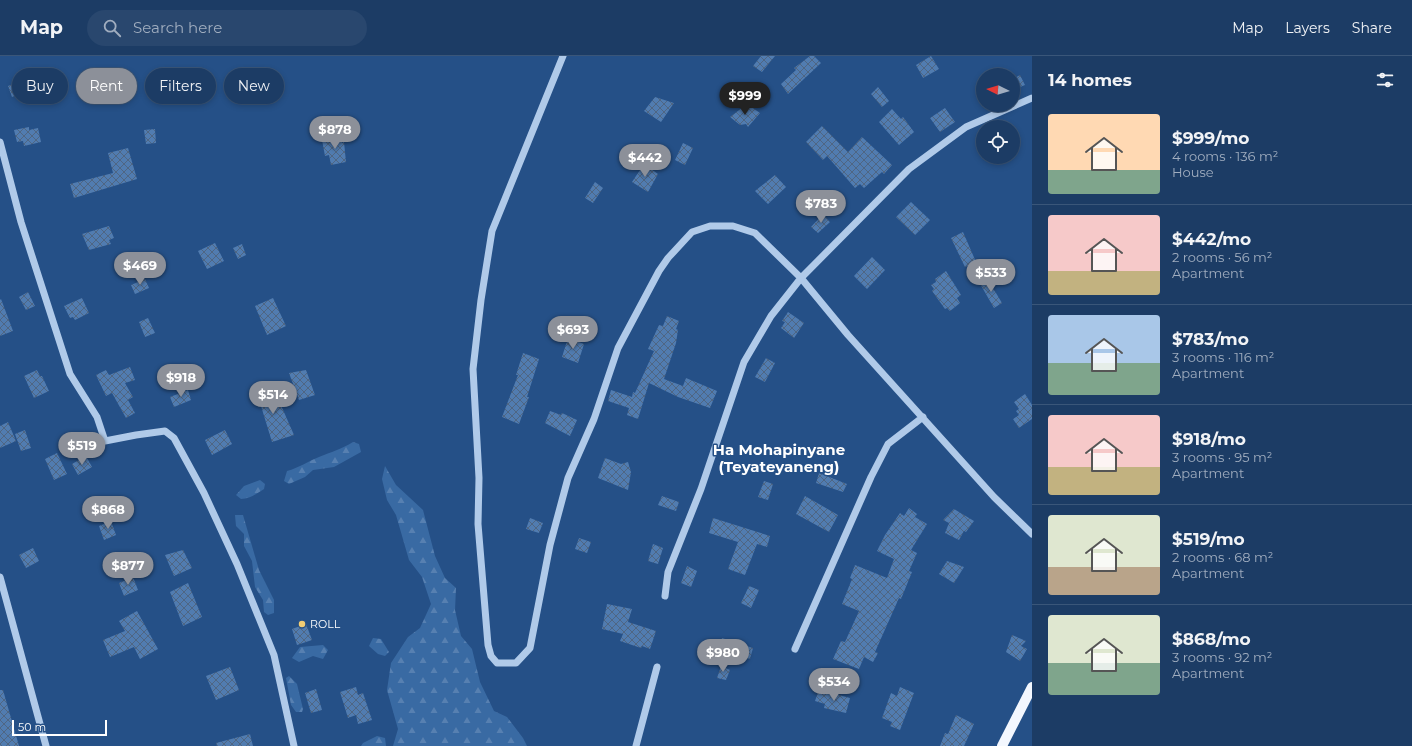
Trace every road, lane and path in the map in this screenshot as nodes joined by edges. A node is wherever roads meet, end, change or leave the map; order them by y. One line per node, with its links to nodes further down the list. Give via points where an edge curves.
1 (563, 56): 4 (street, via 492,231 473,370 479,478 479,539 488,645 491,656 497,663 516,663 530,648 550,545 568,478 594,419 618,348 668,258 692,232 710,226 733,226 755,233)
2 (1032, 98): 4 (street, via 966,127 909,169)
3 (0, 142): 13 (street, via 21,222 70,374 97,417 105,441 165,431 174,438 204,493 274,655)
4 (801, 278): 5 (street, via 848,335); 8 (street, via 771,316 744,362 701,489 668,572)
5 (923, 417): 6 (street, via 994,497); 9 (street, via 888,444)
6 (1032, 534)
7 (0, 576): 12 (street)
8 (665, 596)
9 (795, 649)
10 (657, 667): 14 (street)
11 (1032, 687): 15 (main road)
12 (46, 746)
13 (294, 746)
14 (636, 746)
15 (1002, 746)

